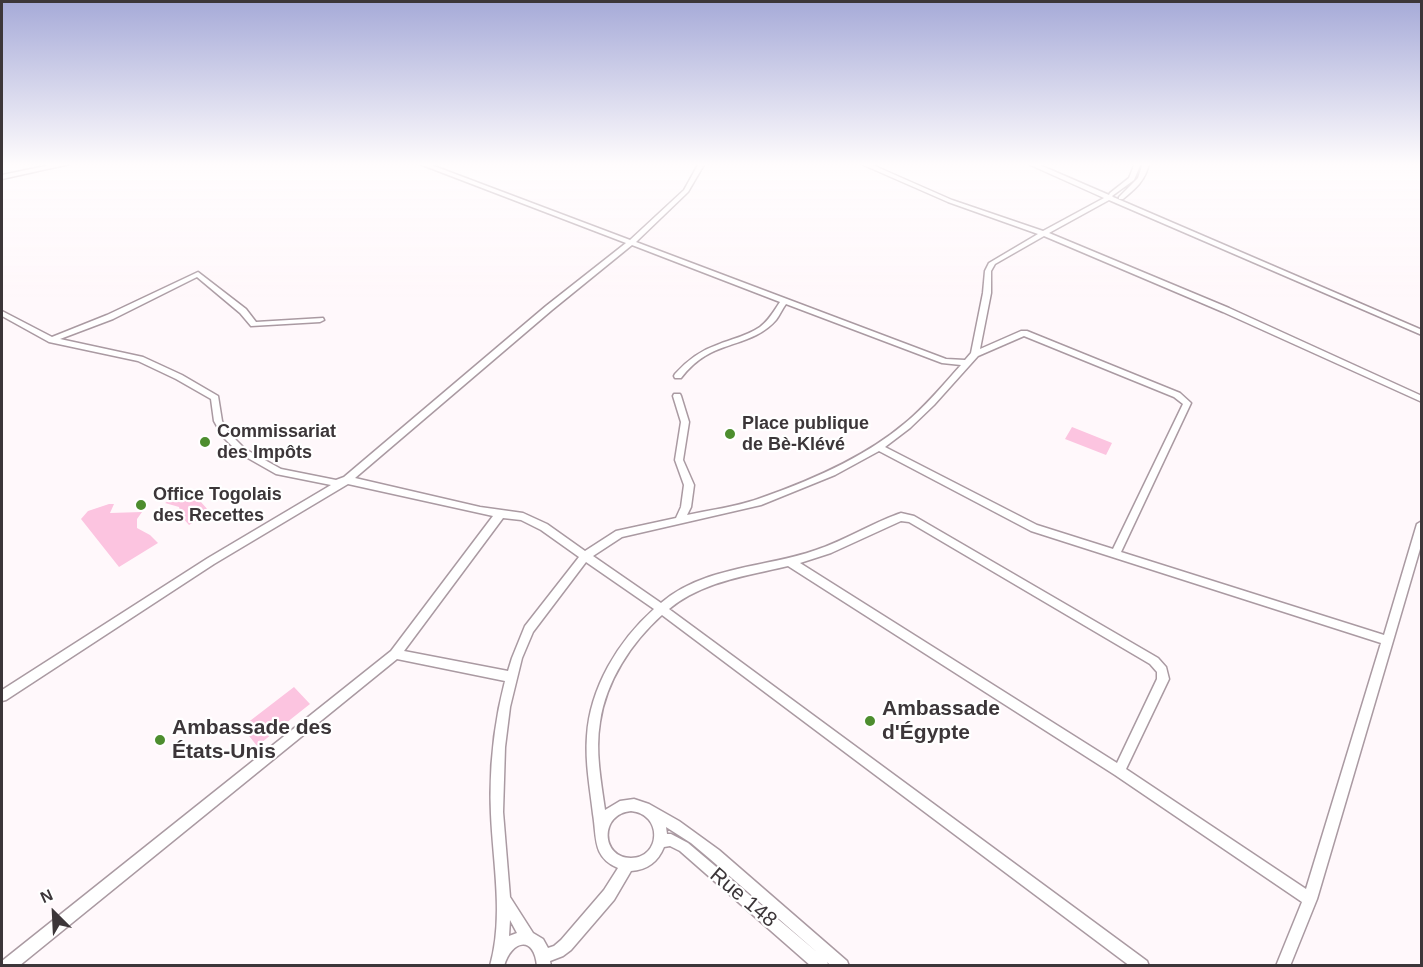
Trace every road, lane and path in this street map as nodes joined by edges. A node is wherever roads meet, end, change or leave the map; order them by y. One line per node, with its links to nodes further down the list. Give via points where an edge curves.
1 (539, 208): 8 (street)
2 (668, 208): 8 (street)
3 (972, 208): 7 (street)
4 (1092, 208): 7 (street)
5 (1139, 208): 9 (street)
6 (1139, 208): 9 (street)
7 (1044, 232): 16 (street, via 992,263); 20 (street)
8 (631, 243): 10 (street); 22 (street)
9 (1274, 267): 13 (street); 14 (street)
10 (783, 302): 17 (street, via 945,361); 18 (street, via 769,325 748,338 706,351 687,362)
11 (2, 314): 15 (street)
12 (320, 320): 15 (street, via 254,324 198,274)
13 (1422, 327)
14 (1422, 333)
15 (52, 340): 22 (street, via 140,359 179,376 215,398 218,421 242,451 279,472 336,483)
16 (975, 354): 17 (street); 26 (street, via 1027,333 1185,400 1187,405)
17 (967, 363): 21 (street, via 907,426)
18 (678, 376)
19 (677, 396): 24 (street, via 684,422 679,460 689,485)
20 (1422, 399)
21 (879, 447): 24 (street, via 794,490 758,503); 26 (street, via 1034,528)
22 (347, 480): 23 (street); 33 (street, via 211,561)
23 (501, 513): 27 (street, via 523,517 544,527); 31 (street)
24 (680, 519): 27 (street, via 620,534)
25 (1422, 524): 30 (street)
26 (1116, 553): 30 (street)
27 (586, 555): 29 (street); 32 (street, via 529,629)
28 (790, 562): 29 (street, via 705,582); 34 (street); 34 (street, via 849,542 901,517 911,519 1154,661 1162,670 1163,679)
29 (660, 608): 36 (street, via 611,672 594,721 592,752); 48 (street)
30 (1388, 641): 39 (street)
31 (395, 654): 32 (street); 44 (street)
32 (511, 677): 40 (street, via 499,747 497,812)
33 (2, 696)
34 (1119, 771): 39 (street)
35 (654, 814): 36 (street, via 640,806 624,806 610,816); 37 (street, via 661,832); 47 (street, via 691,835)
36 (602, 831): 38 (street, via 607,854)
37 (659, 842): 38 (street, via 644,862); 46 (street, Rue 148, via 671,840 684,847)
38 (627, 866): 43 (street, via 609,895 566,945)
39 (1310, 898): 49 (street)
40 (504, 899): 41 (street); 42 (street)
41 (528, 938): 42 (street, via 518,938); 43 (street, via 536,941)
42 (501, 951): 45 (street)
43 (544, 963)
44 (6, 966)
45 (497, 966)
46 (822, 966)
47 (842, 966)
48 (1142, 966)
49 (1283, 966)

